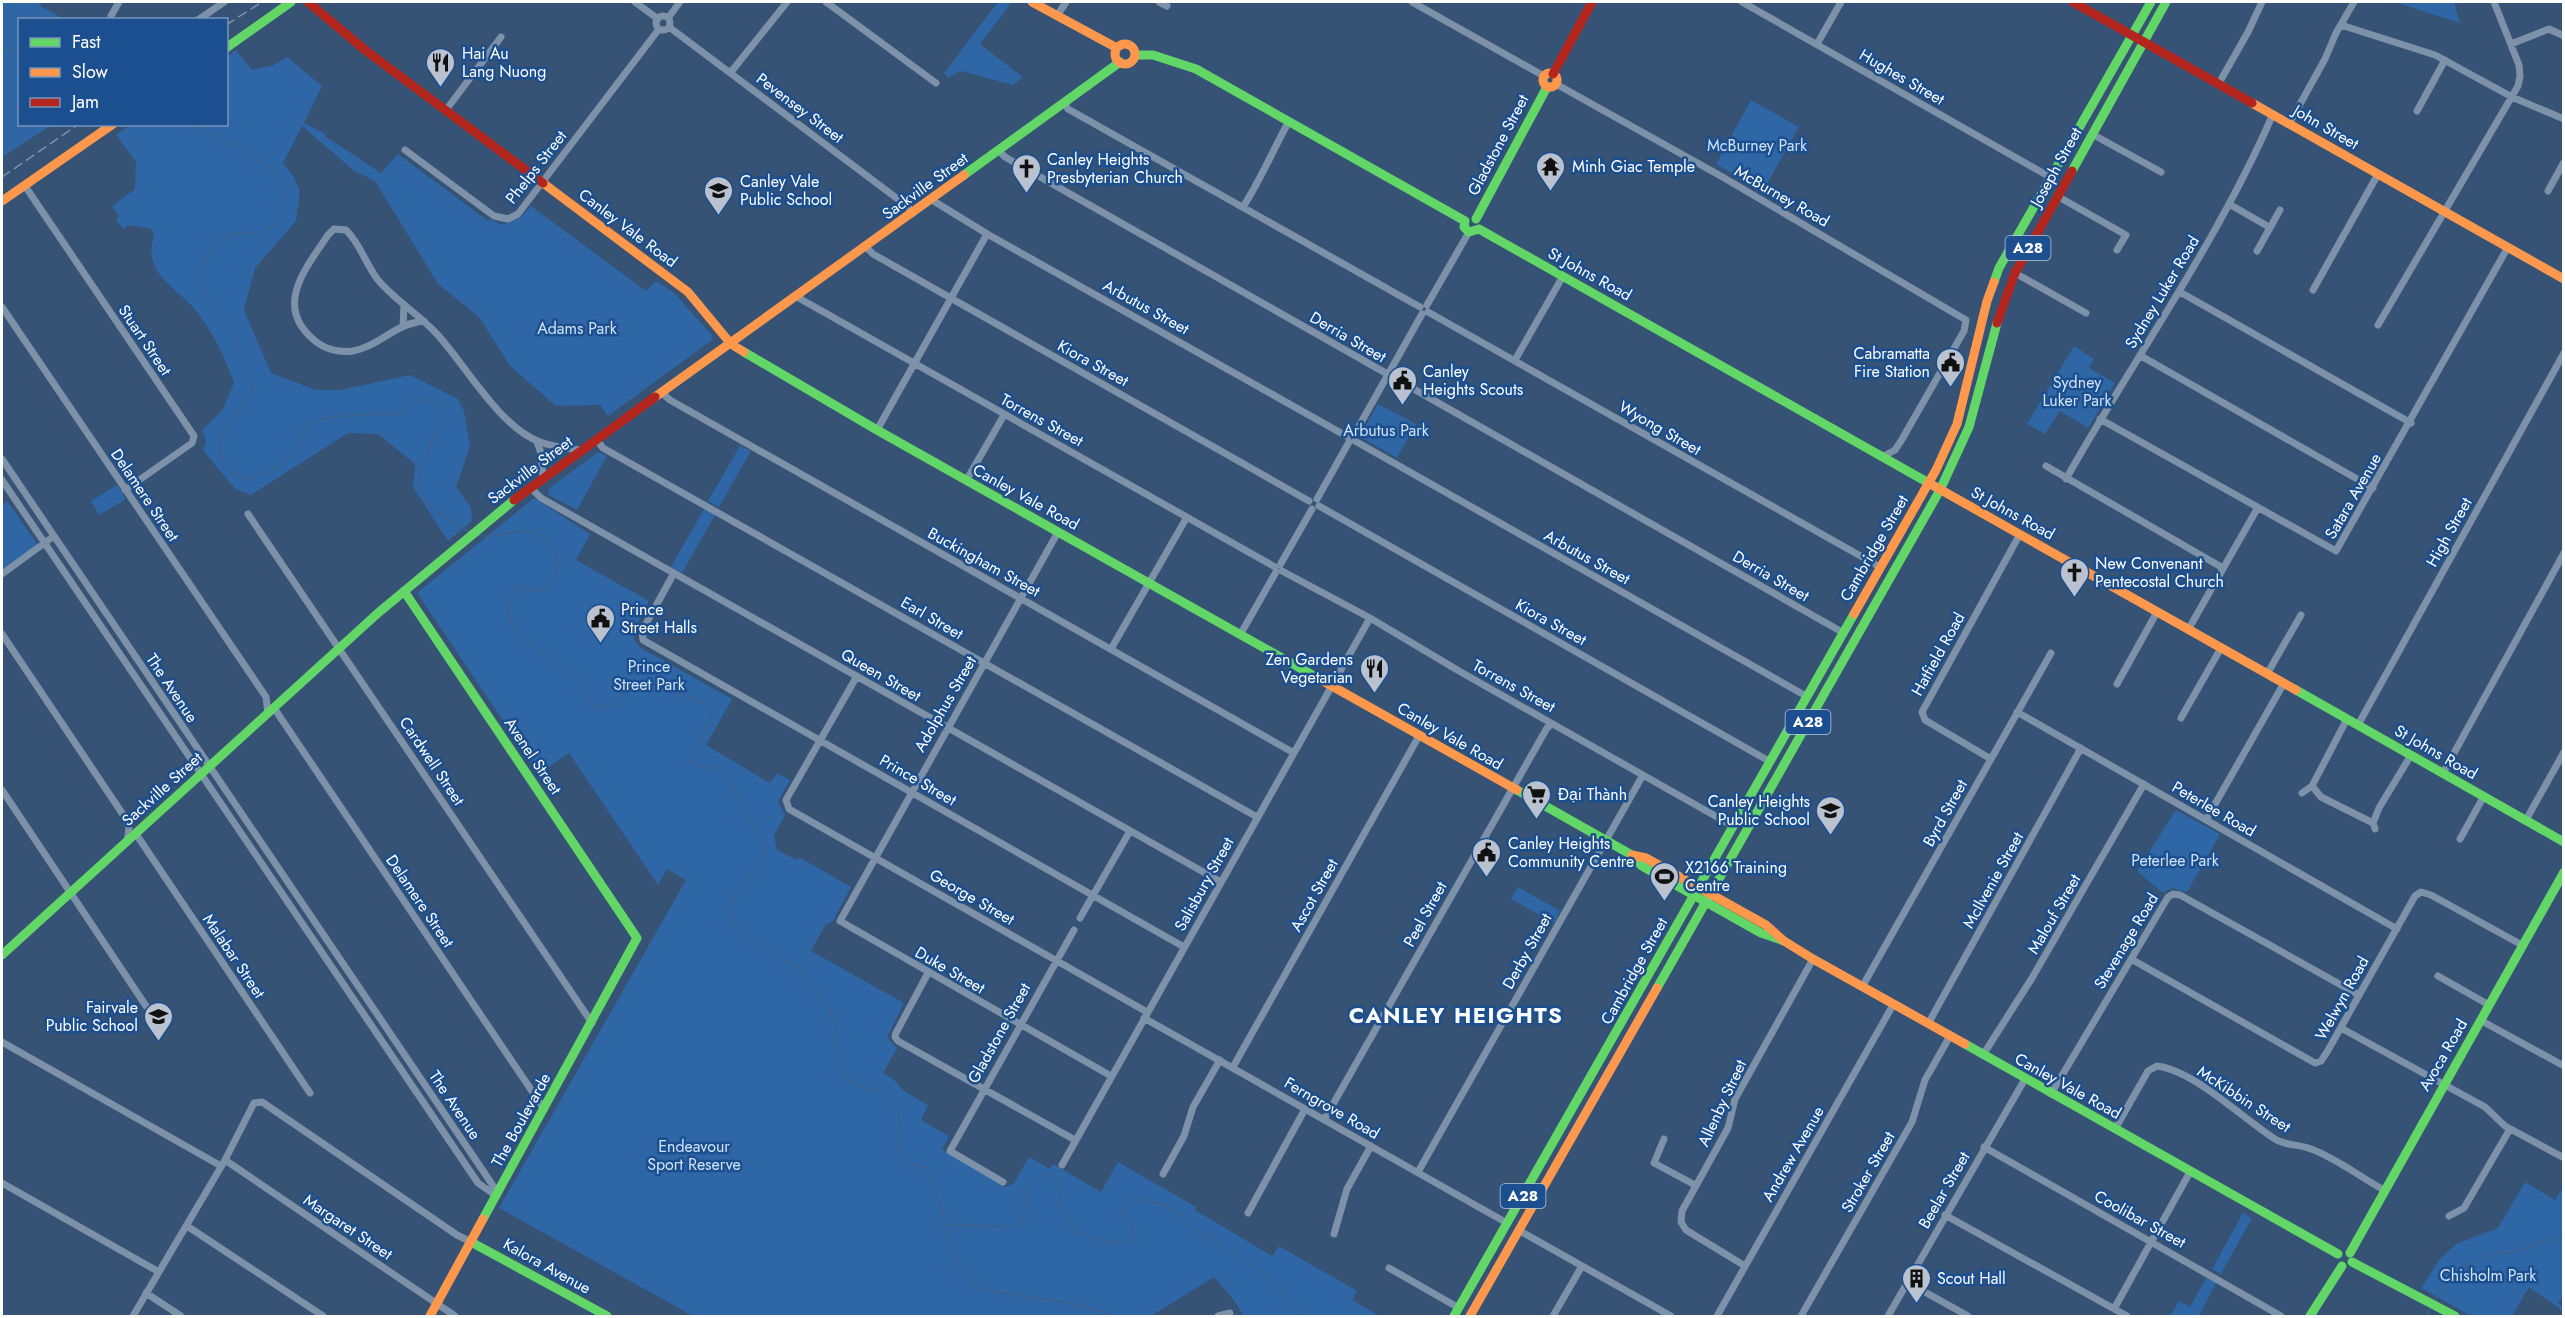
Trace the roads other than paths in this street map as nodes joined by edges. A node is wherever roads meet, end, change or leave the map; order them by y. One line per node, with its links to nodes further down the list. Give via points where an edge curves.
1 (119, 2): 23 (street)
2 (224, 2): 25 (street)
3 (291, 2): 37 (main road)
4 (308, 2): 49 (main road, Canley Vale Road)
5 (635, 2): 27 (street)
6 (680, 2): 26 (street)
7 (787, 2): 42 (street)
8 (826, 2): 44 (street)
9 (1032, 2): 24 (main road)
10 (1066, 2): 24 (street)
11 (1159, 2): 22 (street)
12 (1412, 2): 43 (street)
13 (1592, 2): 43 (main road)
14 (1742, 2): 35 (street, Hughes Street)
15 (1841, 2): 35 (street)
16 (2073, 2): 31 (main road, John Street)
17 (2151, 2): 31 (main road, Joseph Street / A28)
18 (2166, 2): 34 (main road, Joseph Street / A28)
19 (2262, 2): 45 (street)
20 (2354, 2): 28 (street)
21 (2494, 2): 36 (street)
22 (1167, 6)
23 (111, 16)
24 (1057, 16): 38 (main road)
25 (201, 18)
26 (668, 18): 27 (street); 29 (street)
27 (658, 19): 30 (street)
28 (2341, 25): 40 (street); 54 (street)
29 (669, 27): 30 (street); 42 (street, Pevensey Street)
30 (659, 29): 63 (street, Phelps Street)
31 (2131, 36): 34 (main road, John Street); 62 (main road, Joseph Street / A28)
32 (2564, 36): 36 (street, via 2549,29)
33 (501, 37): 49 (street)
34 (2144, 43): 45 (main road, John Street); 56 (main road, Joseph Street / A28)
35 (1817, 44): 62 (street, Hughes Street)
36 (2511, 44): 47 (street, via 2520,76)
37 (228, 47)
38 (1117, 48): 39 (main road, via 1129,45); 41 (main road, via 1115,54)
39 (1135, 55): 41 (main road, via 1129,63); 53 (main road, via 1153,55 1181,63)
40 (2445, 60): 47 (street); 50 (street)
41 (1120, 62): 48 (main road, Sackville Street)
42 (731, 72): 73 (street, Pevensey Street)
43 (1549, 75): 46 (main road, via 1543,82)
44 (936, 83)
45 (2218, 84): 51 (main road, John Street)
46 (1551, 85): 74 (main road, Gladstone Street); 112 (street, McBurney Road, via 1966,320 1964,331)
47 (2512, 97): 52 (street); 72 (street)
48 (1065, 104): 58 (main road, Sackville Street); 70 (street, Wyong Street)
49 (446, 110): 63 (main road, Canley Vale Road)
50 (2417, 111)
51 (2273, 114): 54 (main road, John Street); 69 (street, Sydney Luker Road)
52 (2564, 119)
53 (1289, 121): 70 (street); 75 (main road)
54 (2289, 124): 61 (main road, John Street)
55 (110, 126): 64 (main road)
56 (2092, 134): 60 (street); 66 (main road, Joseph Street / A28)
57 (405, 150): 63 (street, Phelps Street, via 492,215 503,219 518,214)
58 (999, 151): 67 (main road, Sackville Street); 103 (street, Derria Street)
59 (2564, 162): 65 (street)
60 (2161, 172)
61 (2378, 174): 72 (main road, John Street); 87 (street)
62 (2050, 177): 122 (main road, Joseph Street / A28, via 1994,279 1957,424)
63 (543, 183): 98 (main road, Canley Vale Road, via 688,292)
64 (25, 186): 68 (main road); 125 (street, Stuart Street, via 194,436 192,443)
65 (2548, 191)
66 (2057, 196): 82 (street, via 2126,235); 84 (main road, Joseph Street / A28)
67 (932, 200): 73 (main road, Sackville Street); 79 (street, Arbutus Street)
68 (2, 201)
69 (2229, 204): 76 (street); 88 (street, Sydney Luker Road)
70 (1243, 207): 93 (street, Wyong Street)
71 (2280, 210): 76 (street)
72 (2444, 212): 81 (main road, John Street); 96 (street)
73 (913, 213): 80 (main road, Sackville Street)
74 (1476, 219): 75 (main road); 77 (main road)
75 (1465, 221): 78 (main road)
76 (2269, 227): 83 (street)
77 (1479, 229): 78 (main road); 85 (main road, St Johns Road)
78 (1469, 232): 93 (street)
79 (987, 234): 90 (street); 110 (street, Arbutus Street)
80 (866, 247): 89 (main road, Sackville Street); 90 (street, Kiora Street)
81 (2508, 247): 86 (main road, John Street); 107 (street, Satara Avenue)
82 (2117, 250)
83 (2257, 251)
84 (2014, 273): 94 (street); 126 (main road, Joseph Street / A28, via 1969,427)
85 (1563, 276): 101 (street); 114 (main road, St Johns Road)
86 (2564, 279)
87 (2313, 290)
88 (2180, 292): 100 (street, Sydney Luker Road); 107 (street)
89 (797, 297): 98 (main road, Sackville Street); 102 (street, Torrens Street)
90 (951, 298): 102 (street); 127 (street, Kiora Street)
91 (404, 305): 95 (street); 97 (street); 97 (street, via 377,278 351,235 340,229 334,229 328,236 300,277 295,296 304,330 326,348 361,350)
92 (2, 307): 125 (street, Delamere Street)
93 (1424, 309): 101 (street, Wyong Street); 103 (street)
94 (2086, 313)
95 (424, 321): 97 (street); 111 (street, via 492,404)
96 (2378, 325)
97 (403, 326)
98 (731, 344): 104 (main road, Sackville Street); 108 (main road, Canley Vale Road)
99 (2564, 353): 169 (street, High Street)
100 (2141, 356): 106 (street, Sydney Luker Road); 124 (street)
101 (1515, 360): 136 (street, Wyong Street)
102 (914, 363): 105 (street, Torrens Street); 108 (street)
103 (1387, 376): 110 (street); 148 (street, Derria Street)
104 (662, 393): 109 (main road, Sackville Street); 143 (street, Buckingham Street)
105 (1004, 415): 121 (street); 130 (street, Torrens Street)
106 (2100, 418): 119 (street, Sydney Luker Road); 128 (street, Satara Avenue)
107 (2410, 423): 124 (street, Satara Avenue)
108 (877, 430): 121 (main road, Canley Vale Road)
109 (596, 439): 113 (main road, Sackville Street); 155 (street, Earl Street, via 603,448)
110 (1351, 439): 127 (street); 161 (street, Arbutus Street)
111 (537, 441): 113 (street); 118 (street)
112 (1901, 441): 114 (street, via 1895,450); 117 (street, via 1898,458)
113 (580, 450): 118 (main road, Sackville Street)
114 (1882, 457): 117 (main road, St Johns Road)
115 (2, 459): 133 (street, The Avenue)
116 (2046, 466): 119 (street)
117 (1903, 469): 122 (main road, St Johns Road)
118 (543, 479): 123 (main road, Sackville Street)
119 (2066, 479): 137 (street)
120 (2, 480): 134 (street, The Avenue)
121 (966, 481): 131 (main road, Canley Vale Road)
122 (1929, 483): 126 (main road, St Johns Road); 136 (main road, Cambridge Street / A28)
123 (531, 488): 139 (street, Queen Street, via 541,498); 142 (main road, Sackville Street)
124 (2373, 488): 128 (street, Satara Avenue, via 2336,551)
125 (126, 489): 162 (street, Delamere Street)
126 (1940, 490): 132 (main road, St Johns Road); 208 (main road, Cambridge Street / A28)
127 (1314, 504): 138 (street); 178 (street, Kiora Street)
128 (2257, 509): 137 (street)
129 (248, 514): 152 (street, Cardwell Street)
130 (1186, 517): 138 (street, Torrens Street); 141 (street)
131 (1058, 532): 141 (main road, Canley Vale Road); 143 (street, Adolphus Street)
132 (2020, 534): 144 (main road, St Johns Road); 177 (street, Hatfield Road, via 1922,712 1924,720)
133 (54, 537): 134 (street); 179 (street, The Avenue)
134 (44, 543): 140 (street); 181 (street, The Avenue)
135 (2564, 553): 180 (street)
136 (1880, 567): 148 (main road, Cambridge Street / A28)
137 (2223, 568): 147 (street)
138 (1278, 569): 146 (street, Torrens Street); 150 (street)
139 (674, 573): 157 (street, Queen Street); 172 (street, Prince Street, via 642,631 643,640)
140 (2, 574)
141 (1149, 584): 150 (main road, Canley Vale Road); 153 (street)
142 (404, 591): 152 (main road, Sackville Street); 213 (main road, Avenel Street)
143 (1021, 597): 153 (street, Buckingham Street); 155 (street, Adolphus Street)
144 (2157, 612): 147 (main road, St Johns Road); 159 (street)
145 (2301, 615): 156 (street)
146 (1370, 618): 160 (street, Salisbury Street); 168 (street, Torrens Street)
147 (2188, 630): 151 (main road, St Johns Road)
148 (1842, 632): 161 (main road, Cambridge Street / A28)
149 (2, 634): 191 (street)
150 (1240, 635): 160 (main road, Canley Vale Road)
151 (2221, 648): 156 (main road, St Johns Road); 166 (street)
152 (338, 649): 163 (main road, Sackville Street); 229 (street, Cardwell Street)
153 (1111, 649): 175 (street, Buckingham Street)
154 (2051, 653): 165 (street, Byrd Street)
155 (984, 663): 170 (street, Adolphus Street); 190 (street, Earl Street)
156 (2267, 674): 158 (main road, St Johns Road)
157 (857, 676): 170 (street, Queen Street); 172 (street)
158 (2284, 683): 167 (main road, St Johns Road); 192 (street)
159 (2117, 684)
160 (1331, 686): 171 (main road, Canley Vale Road); 175 (street, Salisbury Street)
161 (1806, 696): 178 (main road, Cambridge Street / A28)
162 (266, 697): 163 (street); 164 (street, Delamere Street)
163 (282, 701): 164 (main road, Sackville Street)
164 (271, 711): 179 (main road, Sackville Street); 245 (street, Delamere Street)
165 (2017, 712): 173 (street, Peterlee Road); 177 (street, Byrd Street)
166 (2181, 718)
167 (2347, 719): 169 (main road, St Johns Road); 184 (street)
168 (1552, 724): 182 (street, Torrens Street); 185 (street, Peel Street)
169 (2358, 725): 176 (main road, St Johns Road)
170 (947, 728): 187 (street, Adolphus Street); 196 (street, Queen Street)
171 (1419, 736): 185 (main road, Canley Vale Road); 238 (street, Ascot Street)
172 (821, 740): 187 (street, Prince Street); 202 (street, George Street, via 786,805)
173 (2081, 748): 183 (street, Peterlee Road); 230 (street, McIlvenie Street)
174 (2564, 752): 193 (street)
175 (1294, 753): 190 (street, Salisbury Street)
176 (2411, 755): 180 (main road, St Johns Road); 184 (street, via 2379,808 2374,826 2321,797)
177 (1991, 759): 222 (street, Byrd Street)
178 (1769, 761): 195 (main road, Cambridge Street / A28)
179 (210, 767): 181 (main road, Sackville Street); 264 (street, The Avenue)
180 (2443, 773): 189 (main road, St Johns Road)
181 (201, 774): 194 (main road, Sackville Street); 264 (street, The Avenue, via 478,1183)
182 (1643, 775): 195 (street, Torrens Street); 199 (street, Derby Street)
183 (2144, 784): 192 (street, Peterlee Road); 235 (street, Malouf Street)
184 (2312, 786): 188 (street)
185 (1512, 789): 199 (main road, Canley Vale Road); 247 (street, Peel Street)
186 (2, 790): 206 (street)
187 (911, 792): 202 (street, Adolphus Street); 207 (street, Prince Street)
188 (2302, 793)
189 (2484, 796): 193 (main road, St Johns Road); 198 (street)
190 (1257, 818): 204 (street, Salisbury Street)
191 (126, 819): 194 (street); 200 (street)
192 (2206, 820): 211 (street, Peterlee Road)
193 (2526, 820): 201 (main road, St Johns Road)
194 (146, 825): 197 (main road, Sackville Street)
195 (1733, 826): 205 (main road, Cambridge Street / A28)
196 (1130, 831): 204 (street, Queen Street); 207 (street)
197 (136, 834): 200 (main road, Sackville Street); 243 (street, Malabar Street)
198 (2460, 839)
199 (1604, 841): 205 (main road, Canley Vale Road, via 1630,854 1642,866); 257 (street, Derby Street)
200 (127, 842): 206 (main road, Sackville Street)
201 (2564, 842)
202 (875, 857): 210 (street, Adolphus Street); 218 (street, George Street)
203 (2564, 872): 214 (main road, Avoca Road)
204 (1221, 882): 215 (street, Salisbury Street)
205 (1696, 891): 208 (main road, Canley Vale Road); 268 (main road, Cambridge Street / A28)
206 (71, 892): 216 (main road, Sackville Street); 226 (street)
207 (1093, 896): 209 (street); 215 (street, Prince Street)
208 (1708, 897): 217 (main road, Canley Vale Road, via 1761,933); 270 (main road, Cambridge Street / A28)
209 (1080, 918)
210 (840, 921): 220 (street, Duke Street)
211 (2397, 929): 214 (street, Welwyn Road, via 2421,891); 223 (street, Welwyn Road)
212 (1074, 930): 218 (street, Gladstone Street)
213 (637, 938): 229 (main road, The Boulevarde)
214 (2522, 945): 225 (main road, Avoca Road)
215 (1184, 947): 227 (street, Salisbury Street)
216 (3, 951)
217 (1814, 959): 222 (main road, Canley Vale Road); 262 (street, Allenby Street, via 1735,1099 1728,1128)
218 (1057, 960): 227 (street, George Street); 231 (street, Gladstone Street)
219 (2131, 960): 223 (street, Stevenage Road, via 2168,897 2180,895); 232 (street, Welwyn Road, via 2315,1063 2321,1061); 244 (street, Stevenage Road)
220 (928, 972): 231 (street, Duke Street); 242 (street, via 895,1037)
221 (2438, 976): 225 (street)
222 (1862, 987): 224 (main road, Canley Vale Road)
223 (2359, 995): 232 (street, Welwyn Road)
224 (1893, 1005): 230 (main road, Canley Vale Road); 277 (street, Andrew Avenue)
225 (2489, 1005): 228 (main road, Avoca Road)
226 (146, 1006)
227 (1145, 1015): 236 (street, Ferngrove Road); 239 (street, Salisbury Street)
228 (2480, 1020): 237 (street); 241 (main road, Avoca Road)
229 (591, 1023): 245 (main road, The Boulevarde)
230 (1928, 1024): 233 (main road, Canley Vale Road)
231 (1020, 1026): 239 (street, Duke Street); 242 (street, Gladstone Street)
232 (2341, 1028): 241 (street)
233 (1950, 1036): 235 (main road, Canley Vale Road); 299 (street, Stroker Street, via 1925,1080 1912,1122)
234 (2, 1042): 255 (street, Margaret Street)
235 (1983, 1055): 240 (main road, Canley Vale Road)
236 (1220, 1060): 238 (street, Ferngrove Road); 259 (street)
237 (2564, 1066)
238 (1233, 1067): 246 (street, Ferngrove Road)
239 (1112, 1076): 251 (street, Salisbury Street)
240 (2025, 1079): 244 (main road, Canley Vale Road); 253 (street, Beelar Street)
241 (2444, 1084): 249 (street, via 2485,1107); 263 (main road, Avoca Road)
242 (984, 1090): 251 (street); 260 (street, Gladstone Street, via 950,1151)
243 (310, 1093)
244 (2051, 1094): 248 (main road, Canley Vale Road)
245 (544, 1109): 264 (main road, The Boulevarde)
246 (1305, 1109): 247 (street, Ferngrove Road); 265 (street)
247 (1324, 1120): 252 (street, Ferngrove Road)
248 (2115, 1129): 258 (main road, Canley Vale Road); 263 (street, McKibbin Street, via 2148,1071 2165,1067 2200,1086 2277,1141 2321,1153)
249 (2510, 1129): 254 (street); 267 (street, via 2464,1208)
250 (1664, 1139): 262 (street, via 1654,1163)
251 (1075, 1140): 256 (street, Salisbury Street)
252 (1371, 1146): 257 (street, Ferngrove Road); 271 (street, via 1347,1189)
253 (1984, 1147): 266 (street, Beelar Street); 272 (street, Coolibar Street)
254 (2564, 1158)
255 (223, 1163): 269 (street); 273 (street, via 254,1103 262,1102); 283 (street, Margaret Street)
256 (1062, 1165)
257 (1418, 1172): 268 (street, Ferngrove Road)
258 (2190, 1172): 272 (street); 274 (main road, Canley Vale Road)
259 (1163, 1173)
260 (1003, 1182)
261 (2, 1183): 280 (street)
262 (1695, 1185): 277 (street, Allenby Street, via 1681,1222 1695,1237)
263 (2384, 1190): 275 (main road, Avoca Road)
264 (498, 1193): 273 (main road, The Boulevarde)
265 (1248, 1213)
266 (1946, 1215): 281 (street, Beelar Street); 284 (street)
267 (2450, 1216)
268 (1507, 1223): 285 (main road, Cambridge Street / A28)
269 (187, 1226): 280 (street); 290 (street)
270 (1520, 1231): 276 (street); 295 (main road, Cambridge Street / A28)
271 (1334, 1234)
272 (2152, 1241): 284 (street); 303 (street, Coolibar Street)
273 (471, 1242): 283 (main road, The Boulevarde); 293 (main road, Kalora Avenue)
274 (2338, 1254): 275 (main road, via 2345,1251); 278 (main road)
275 (2351, 1257): 278 (main road); 304 (main road)
276 (1582, 1266): 296 (street); 297 (street)
277 (1745, 1266): 298 (street, Andrew Avenue)
278 (2342, 1266): 287 (main road)
279 (1389, 1268): 285 (street)
280 (159, 1272): 282 (street)
281 (1907, 1282): 300 (street, Beelar Street); 301 (street)
282 (146, 1293): 288 (street); 289 (street)
283 (437, 1304): 291 (main road, The Boulevarde); 292 (street, Margaret Street)
284 (2114, 1309): 302 (street)
285 (1457, 1312)
286 (1230, 1313): 294 (street)
287 (2312, 1316)
288 (133, 1317)
289 (181, 1317)
290 (323, 1317)
291 (430, 1317)
292 (454, 1317)
293 (608, 1317)
294 (1218, 1317)
295 (1470, 1317)
296 (1553, 1317)
297 (1671, 1317)
298 (1717, 1317)
299 (1802, 1317)
300 (1888, 1317)
301 (1968, 1317)
302 (2127, 1317)
303 (2281, 1317)
304 (2455, 1317)

